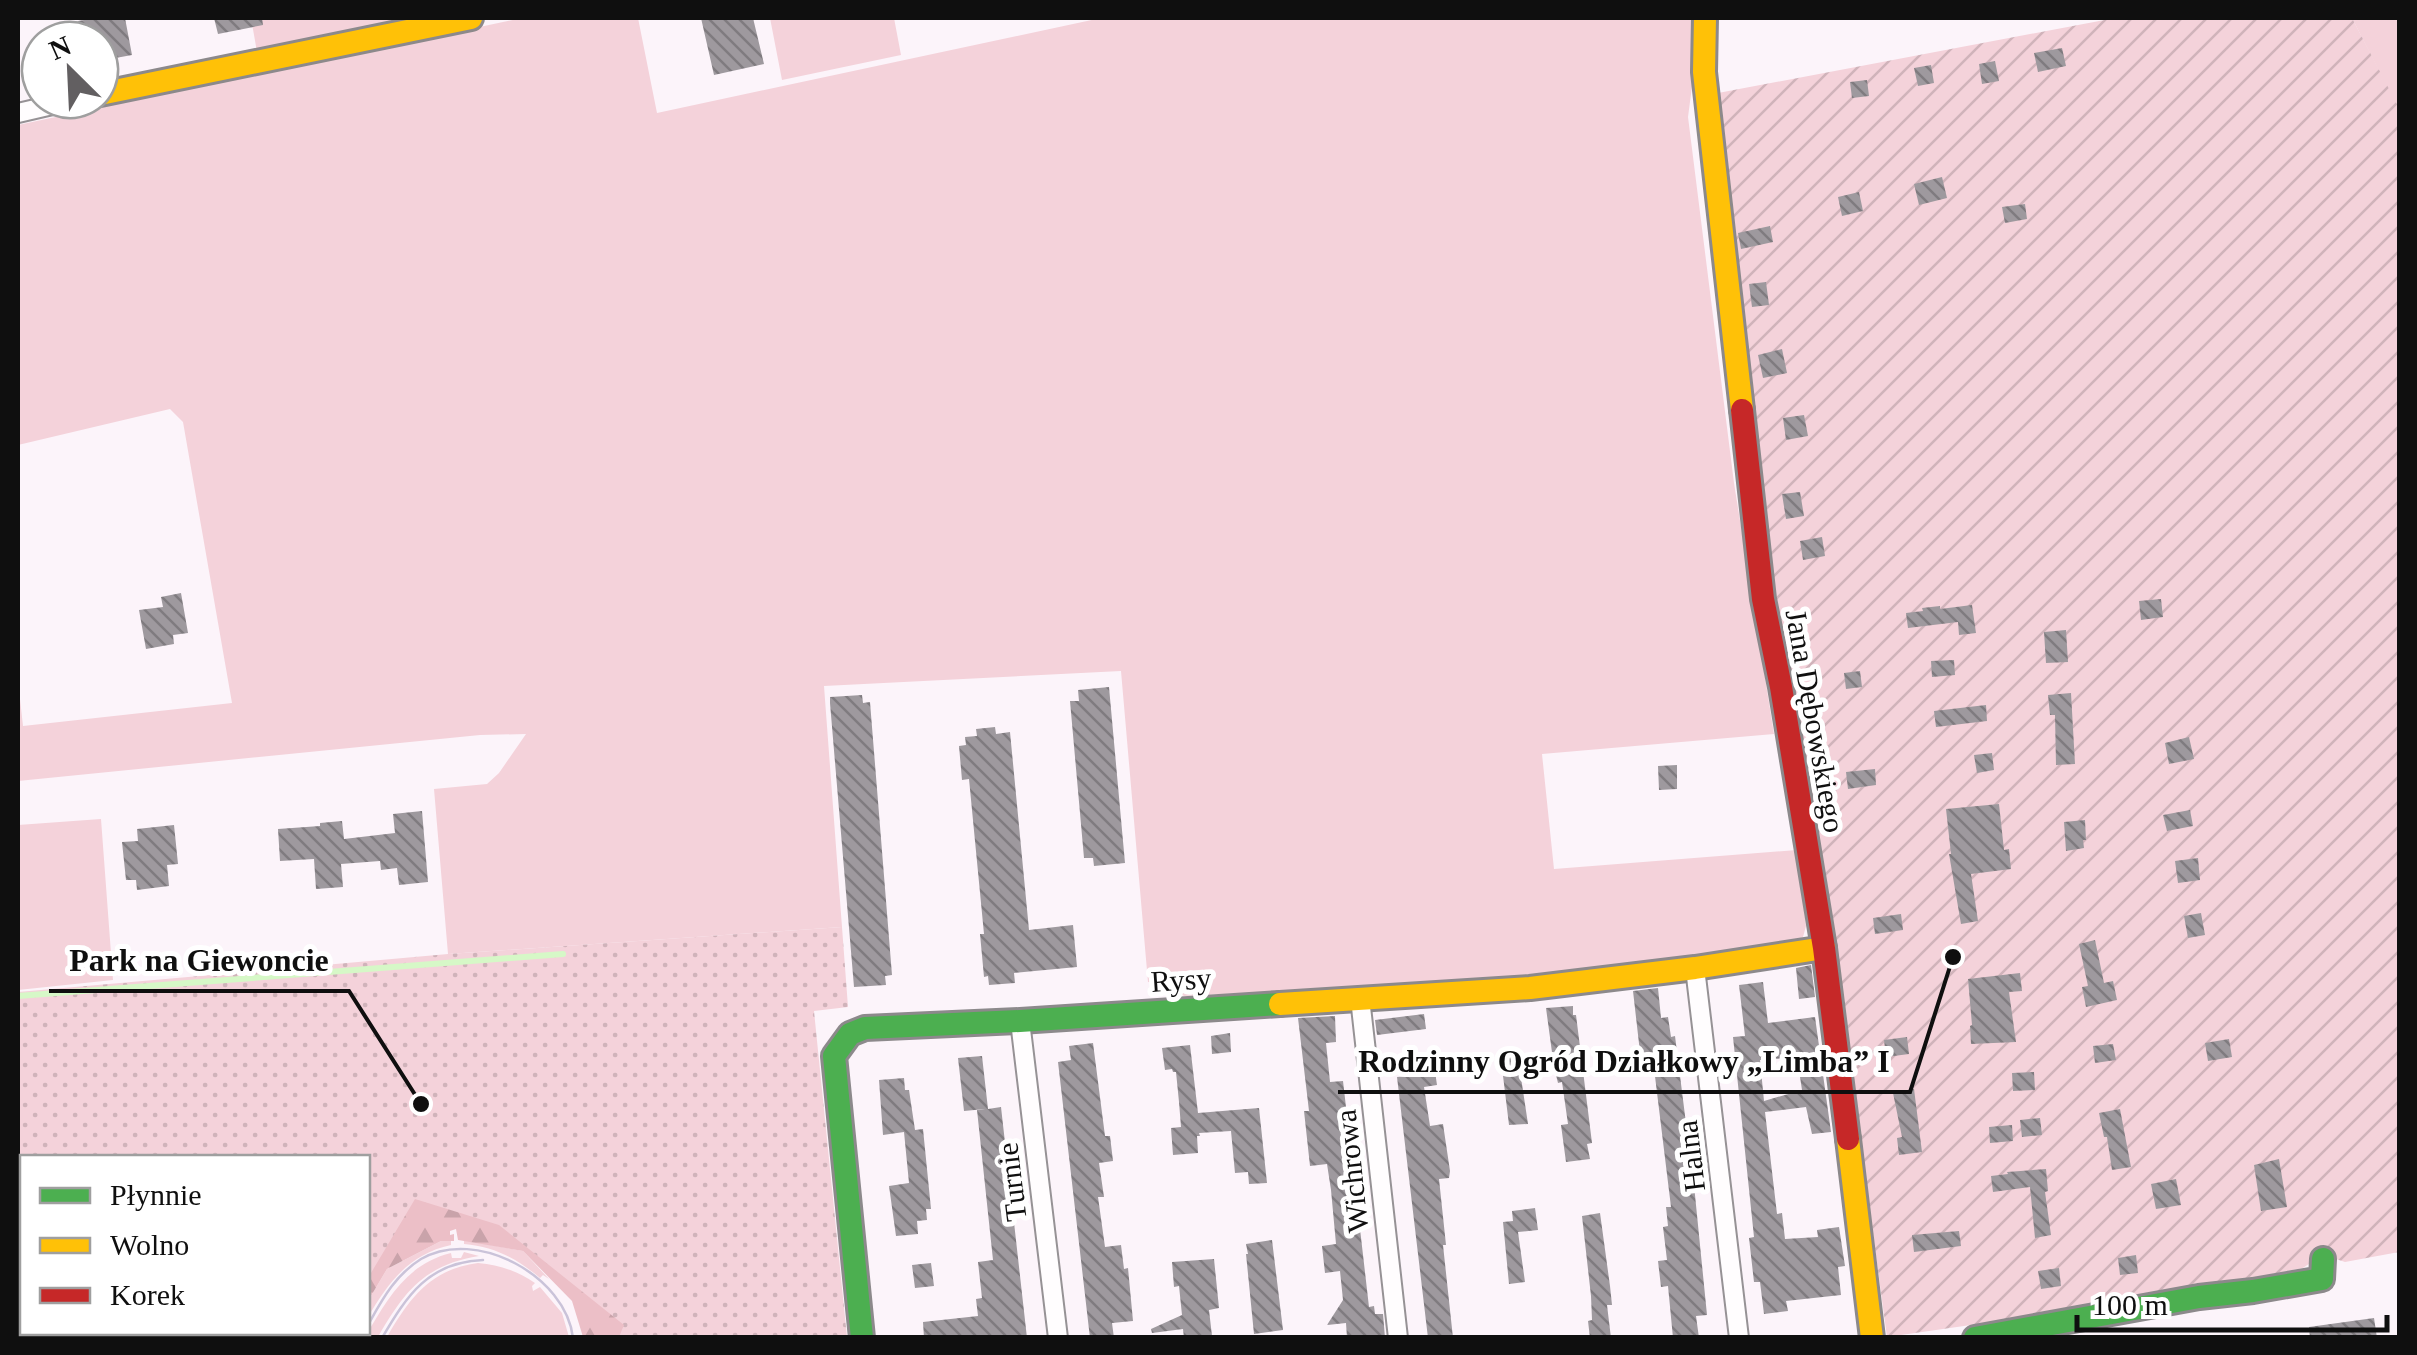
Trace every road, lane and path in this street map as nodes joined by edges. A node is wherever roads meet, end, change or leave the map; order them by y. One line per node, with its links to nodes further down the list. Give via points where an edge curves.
1 (472, 18): 3 (street)
2 (1705, 18): 4 (street, Jana Dębowskiego, via 1708,114 1763,600)
3 (120, 90)
4 (1824, 948): 5 (street, Rysy); 13 (street, Jana Dębowskiego)
5 (1695, 968): 6 (street, Rysy, via 1530,988); 12 (street, Halna)
6 (1360, 998): 7 (street, Rysy); 11 (street, Wichrowa)
7 (1020, 1021): 9 (street, Rysy, via 865,1028 850,1034 834,1056); 10 (street, Turnie)
8 (2323, 1259): 14 (street, via 2322,1279)
9 (862, 1338)
10 (1058, 1338)
11 (1398, 1338)
12 (1738, 1338)
13 (1872, 1338)
14 (1975, 1338)

